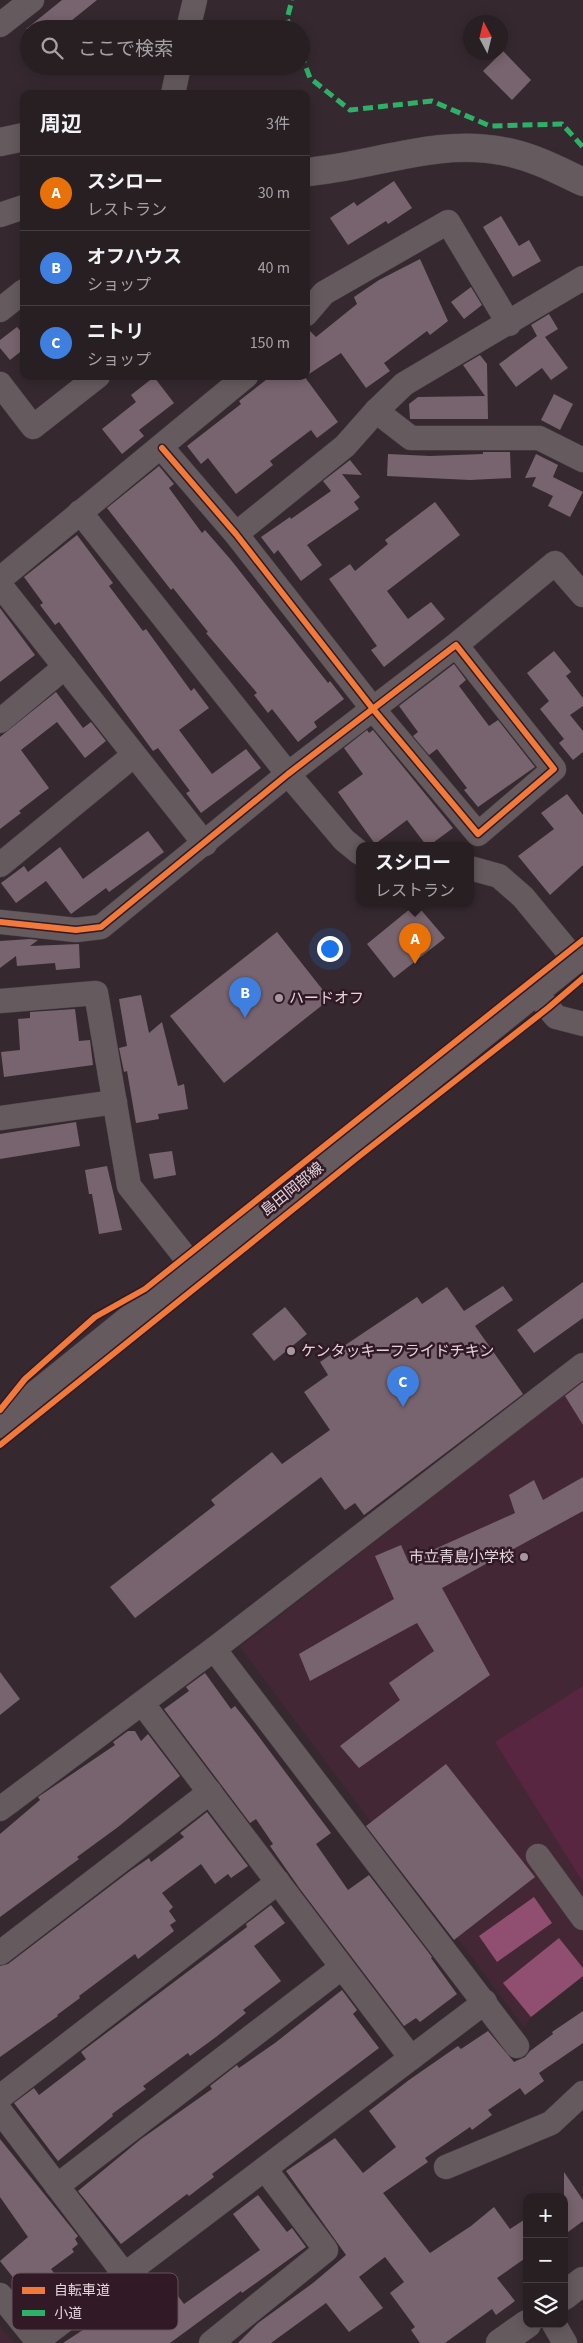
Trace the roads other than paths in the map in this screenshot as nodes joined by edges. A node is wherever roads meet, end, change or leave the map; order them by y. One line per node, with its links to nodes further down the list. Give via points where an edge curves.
1 (32, 0): 4 (street)
2 (195, 0): 3 (street)
3 (190, 20)
4 (0, 25)
5 (178, 75): 6 (street)
6 (174, 90)
7 (20, 138): 8 (main road)
8 (0, 142)
9 (310, 172): 10 (main road, via 466,147 501,150 533,158)
10 (583, 182)
11 (20, 208): 12 (street)
12 (0, 215)
13 (583, 278): 17 (street)
14 (20, 294): 15 (street)
15 (0, 310)
16 (310, 310): 17 (street, via 324,294 448,222)
17 (509, 324): 21 (street, via 404,384)
18 (93, 380): 20 (street, via 33,427)
19 (241, 380): 22 (street)
20 (0, 384)
21 (376, 411): 23 (street, via 410,438 539,438); 25 (street, via 345,446)
22 (162, 448): 24 (street); 25 (street)
23 (583, 460)
24 (80, 512): 26 (street); 34 (street)
25 (236, 534): 31 (street)
26 (0, 579)
27 (0, 585): 30 (street)
28 (583, 595): 29 (street, via 555,564)
29 (456, 645): 31 (street); 31 (street, via 554,769 478,834)
30 (65, 668): 32 (street); 33 (street)
31 (373, 709): 34 (street)
32 (0, 721)
33 (134, 755): 35 (street); 37 (street)
34 (288, 774): 35 (street); 36 (street)
35 (205, 844): 39 (street, via 101,927 76,930)
36 (356, 850)
37 (0, 865)
38 (474, 869): 40 (street, via 499,876)
39 (0, 922)
40 (579, 956): 41 (main road, 島田岡部線)
41 (535, 992): 43 (street, via 556,1017); 46 (main road, 島田岡部線)
42 (0, 1001): 44 (street, via 96,993)
43 (583, 1024)
44 (115, 1102): 45 (street); 46 (street, via 130,1186)
45 (0, 1118)
46 (194, 1268): 48 (main road, 島田岡部線)
47 (583, 1365): 49 (street)
48 (0, 1424)
49 (214, 1649): 50 (street); 58 (street)
50 (142, 1703): 51 (street); 52 (street)
51 (210, 1792): 54 (street); 56 (street)
52 (0, 1809)
53 (538, 1856): 55 (street)
54 (278, 1882): 57 (street); 62 (street)
55 (583, 1918)
56 (0, 1953)
57 (341, 1968): 60 (street); 66 (street)
58 (485, 2002): 59 (street); 60 (street)
59 (517, 2046)
60 (411, 2058): 65 (street)
61 (583, 2092): 64 (street, via 551,2122)
62 (0, 2097)
63 (0, 2111): 66 (street)
64 (446, 2167)
65 (265, 2169): 68 (street); 78 (street, via 326,2250)
66 (57, 2186): 67 (street)
67 (123, 2273)
68 (128, 2273)
69 (583, 2281): 70 (main road)
70 (568, 2293)
71 (0, 2295): 72 (street)
72 (12, 2310)
73 (523, 2327): 79 (main road)
74 (556, 2328): 80 (street)
75 (28, 2330): 77 (street)
76 (54, 2330): 77 (street)
77 (38, 2342)
78 (211, 2343)
79 (500, 2343)
80 (565, 2343)

